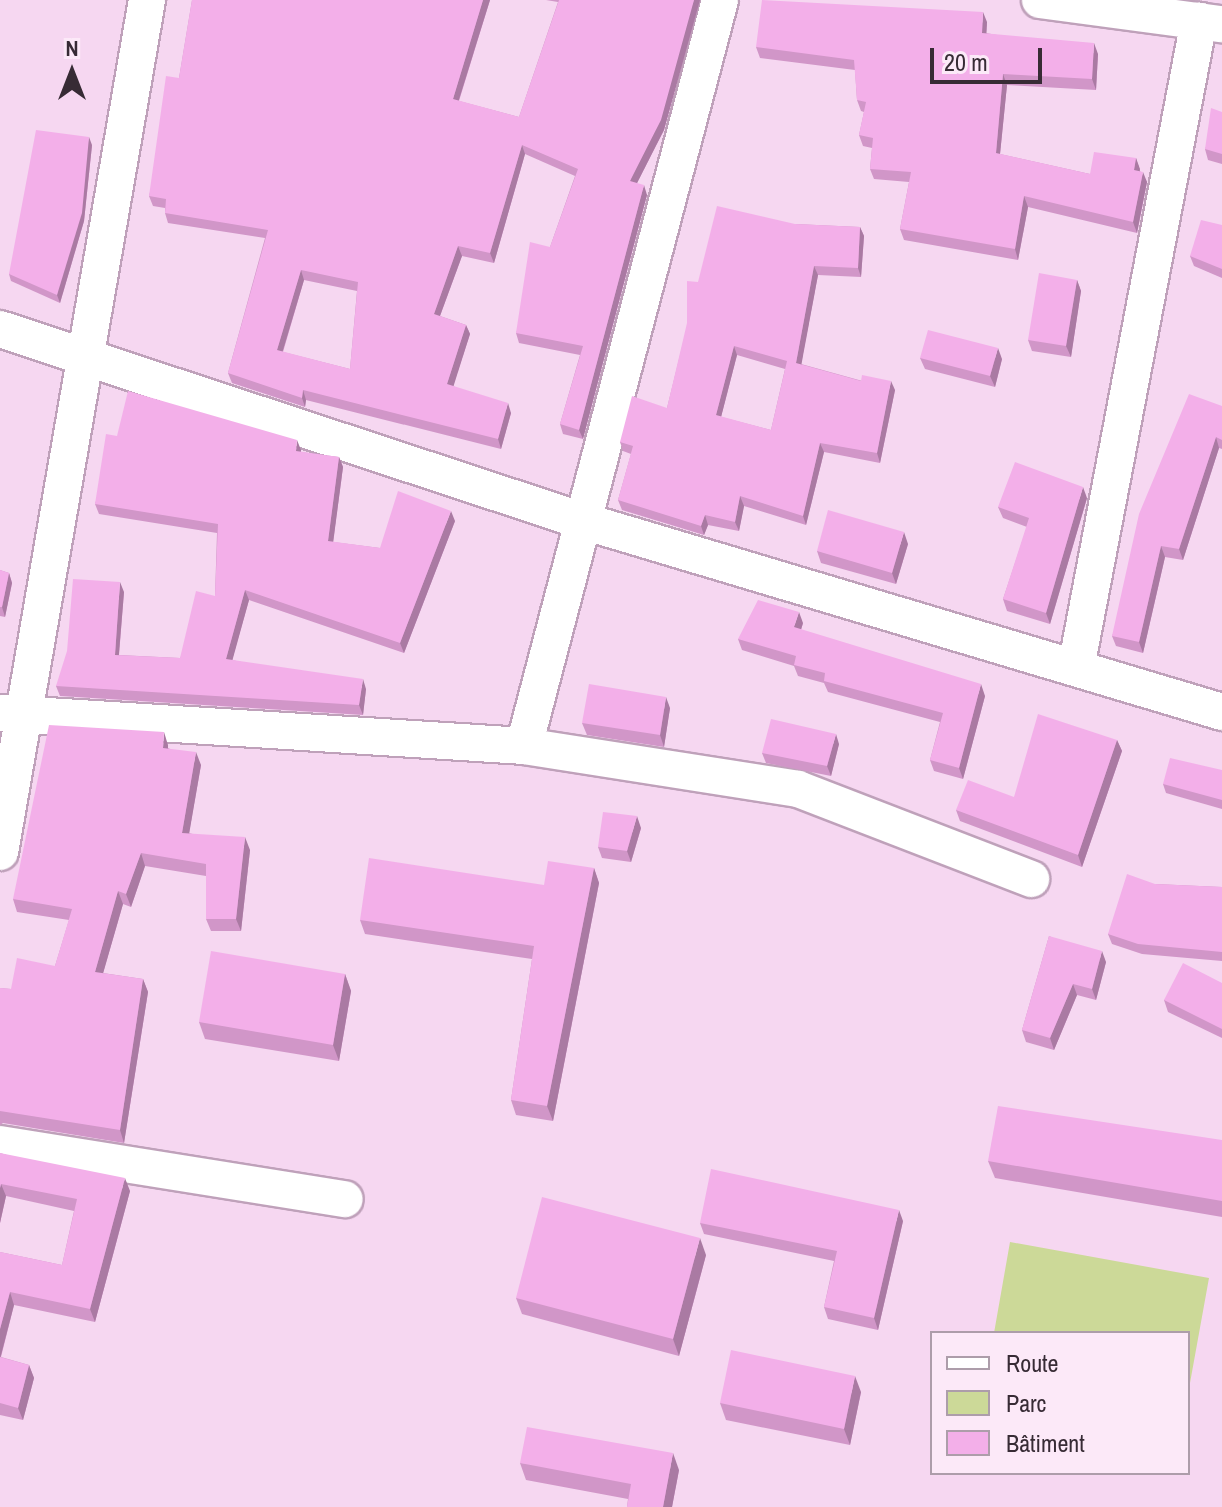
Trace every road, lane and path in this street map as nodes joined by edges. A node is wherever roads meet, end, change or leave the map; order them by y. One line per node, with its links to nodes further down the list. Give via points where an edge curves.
1 (147, 0): 6 (street)
2 (720, 0): 7 (street)
3 (1040, 0): 4 (street)
4 (1210, 22): 8 (street)
5 (0, 329): 6 (street)
6 (88, 360): 7 (street); 10 (street)
7 (583, 521): 8 (street); 11 (street)
8 (1076, 668): 9 (street)
9 (1222, 712)
10 (14, 714): 11 (street); 12 (street)
11 (524, 746): 13 (street, via 798,789)
12 (0, 852)
13 (1031, 879)
14 (0, 1144): 15 (street)
15 (345, 1199)

